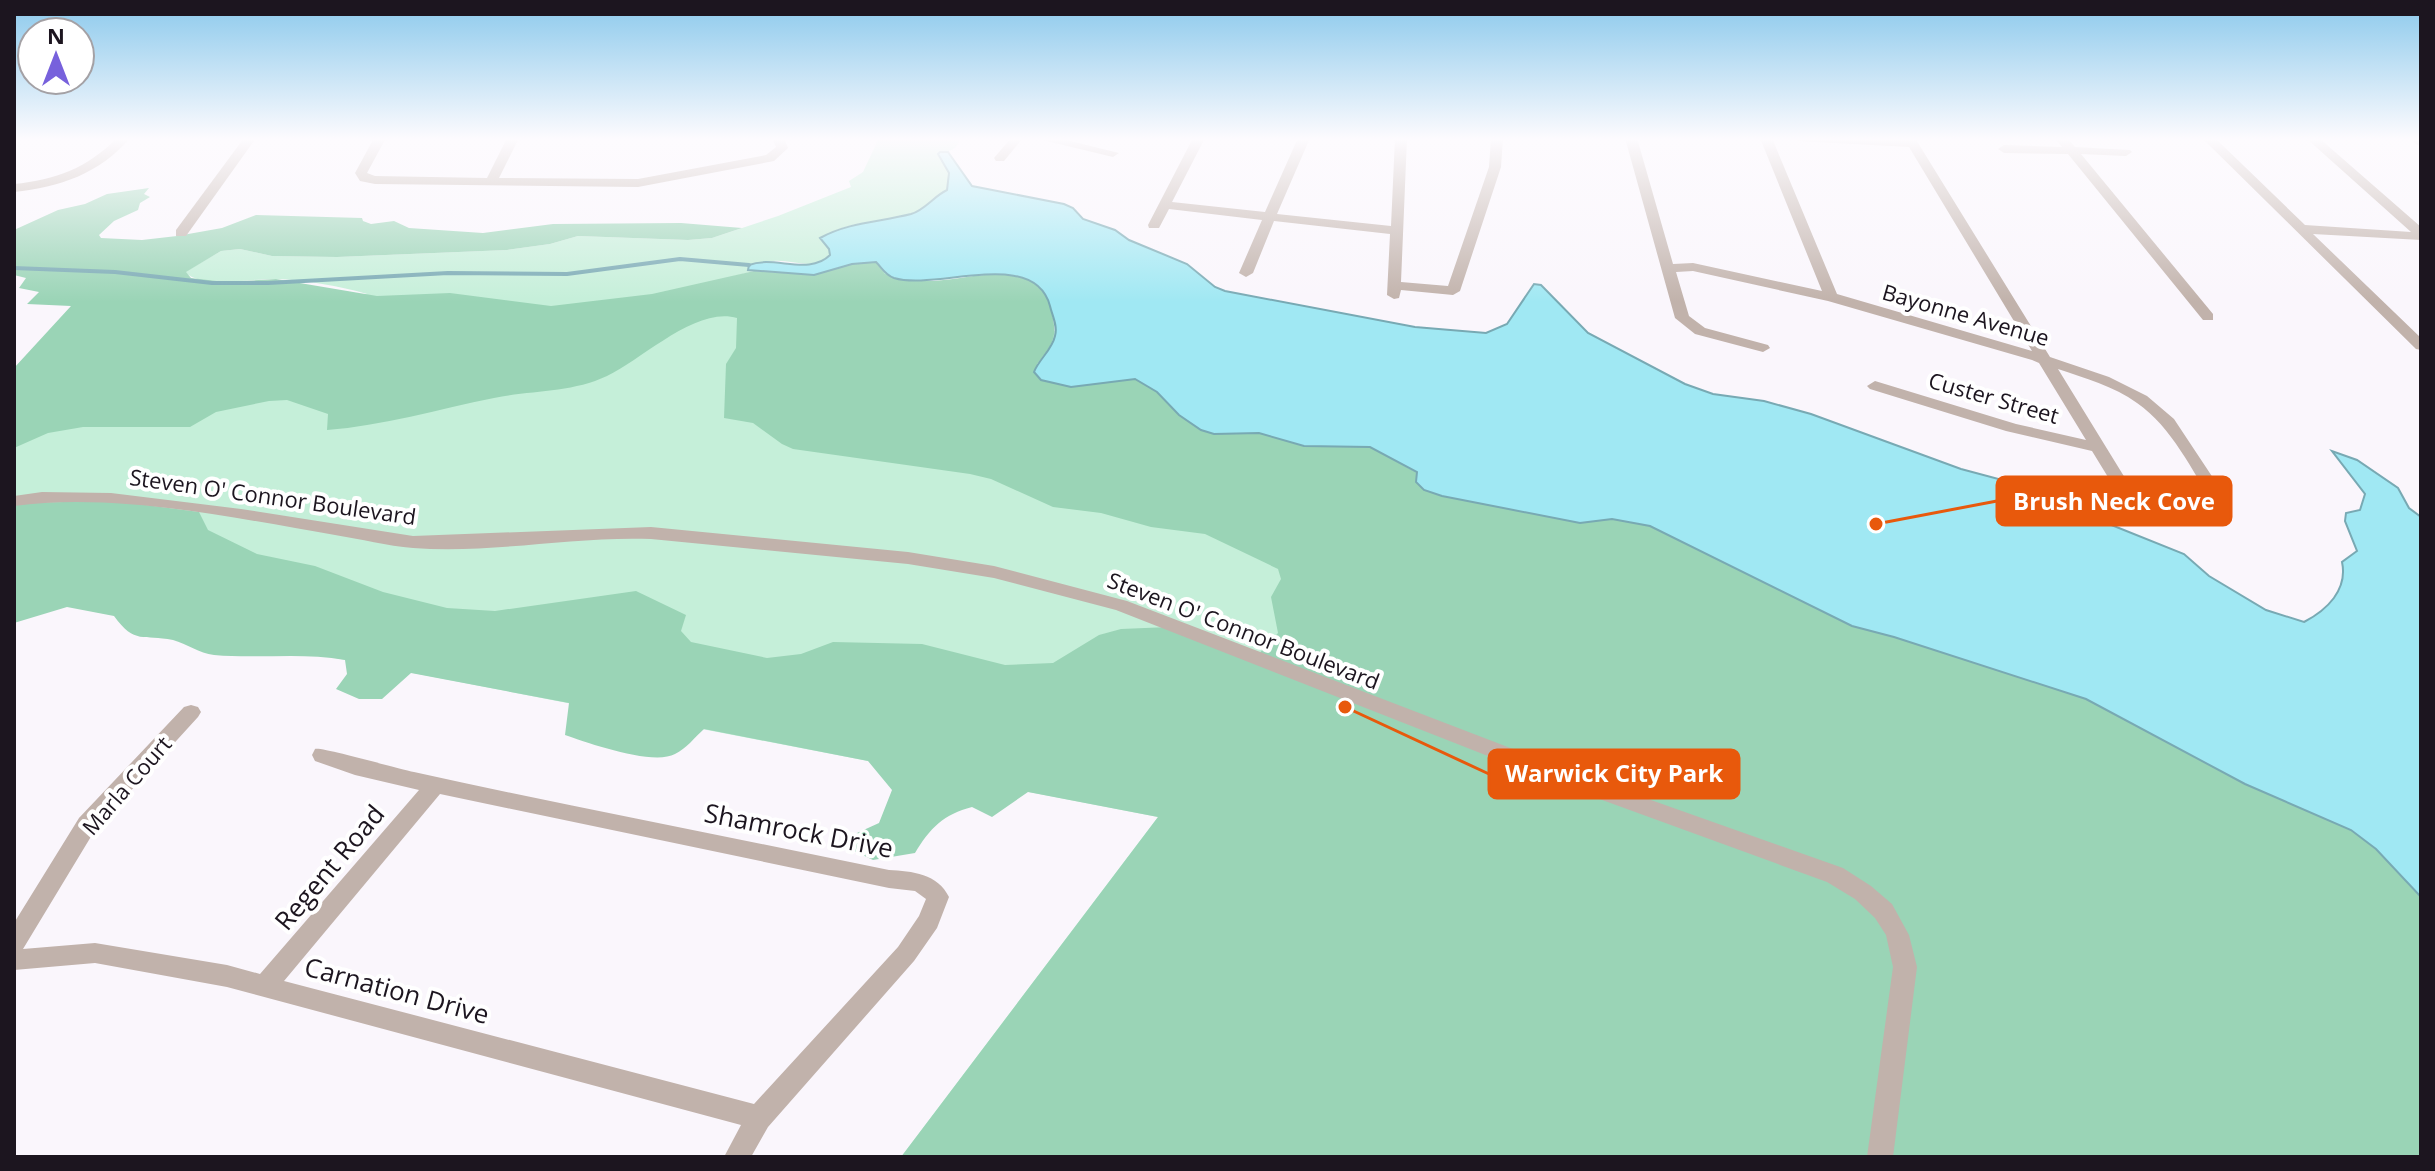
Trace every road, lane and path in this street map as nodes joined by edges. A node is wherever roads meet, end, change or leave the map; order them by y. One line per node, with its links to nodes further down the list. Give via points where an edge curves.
1 (210, 193): 17 (street)
2 (1172, 193): 12 (street)
3 (1280, 193): 13 (street)
4 (1399, 193): 16 (street)
5 (1486, 193): 16 (street, via 1453,291 1394,290)
6 (1647, 193): 19 (street)
7 (1788, 193): 21 (street)
8 (1943, 193): 25 (street)
9 (2106, 193): 22 (street)
10 (2264, 193): 15 (street)
11 (2373, 193): 18 (street)
12 (1166, 205): 13 (street); 14 (street)
13 (1266, 217): 16 (street); 20 (street)
14 (1154, 225)
15 (2301, 229): 18 (street); 23 (street)
16 (1398, 231)
17 (181, 233)
18 (2421, 235)
19 (1669, 268): 21 (street, Bayonne Avenue, via 1693,267); 24 (street, via 1676,305 1689,325)
20 (1246, 273)
21 (1831, 297): 25 (street, Bayonne Avenue)
22 (2208, 317)
23 (2421, 346)
24 (1763, 348)
25 (2048, 360): 27 (street); 30 (street, Bayonne Avenue, via 2142,399 2168,422)
26 (1875, 386): 27 (street, Custer Street, via 2012,428)
27 (2101, 448): 28 (street)
28 (2117, 478)
29 (14, 501): 39 (street, Steven O' Connor Boulevard, via 111,498 413,542 651,533 908,558 994,572 1121,605 1579,783 1835,875 1867,893 1890,917 1905,967)
30 (2221, 502)
31 (191, 712): 34 (street, Marla Court, via 87,824)
32 (322, 755): 33 (street, Shamrock Drive)
33 (435, 785): 36 (street, Regent Road); 37 (street, Shamrock Drive, via 929,886 938,897 906,954)
34 (14, 943)
35 (14, 960): 36 (street, Carnation Drive, via 95,953)
36 (265, 986): 37 (street, Carnation Drive)
37 (759, 1118): 38 (street, Shamrock Drive)
38 (737, 1157)
39 (1880, 1157)

